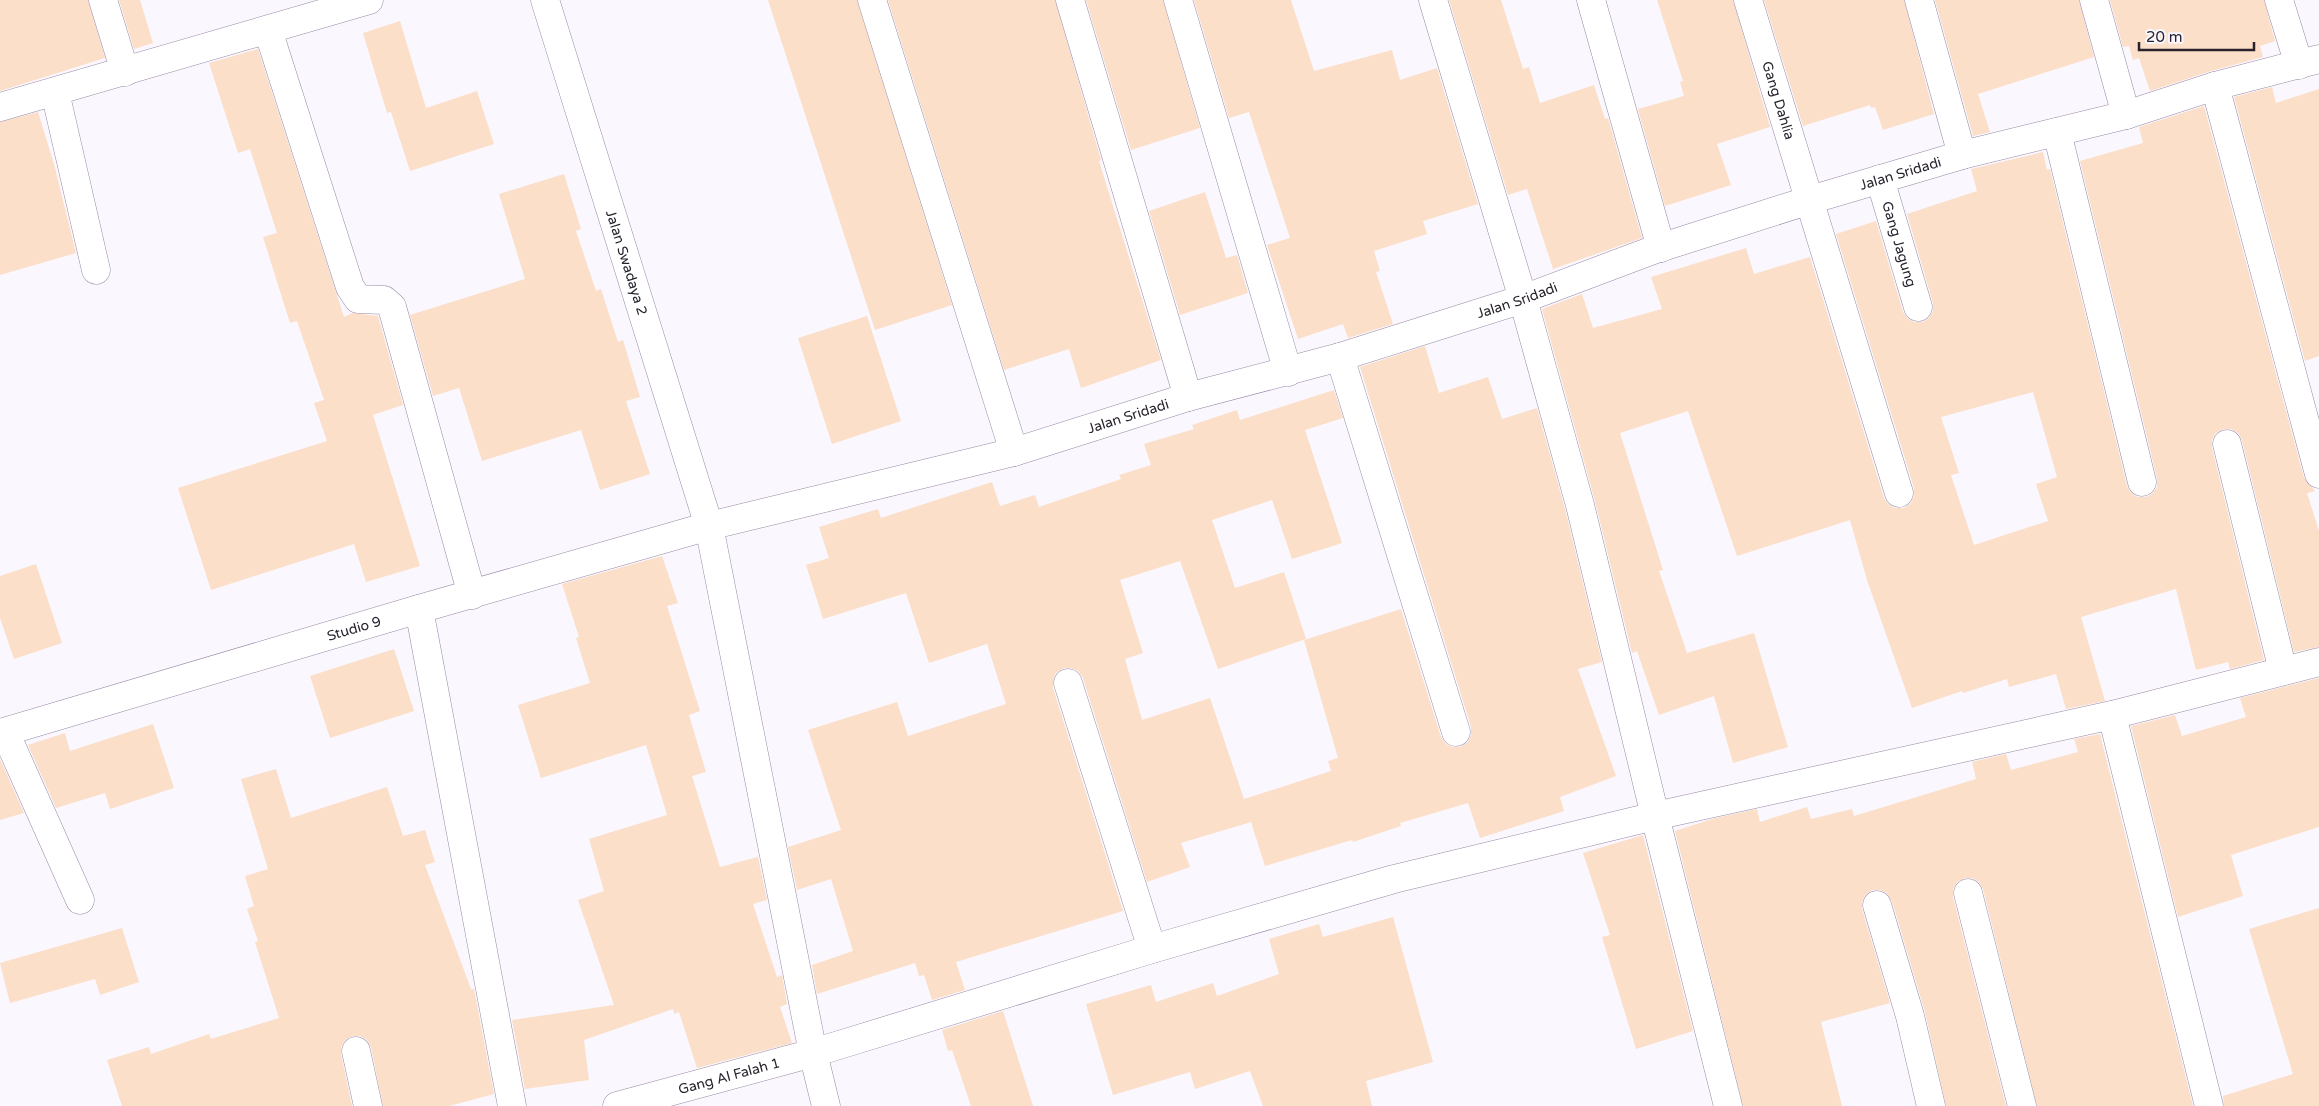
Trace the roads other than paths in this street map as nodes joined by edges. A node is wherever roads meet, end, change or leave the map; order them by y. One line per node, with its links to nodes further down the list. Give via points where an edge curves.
1 (103, 0): 16 (street)
2 (369, 0): 13 (street)
3 (545, 0): 37 (street, Jalan Swadaya 2)
4 (872, 0): 33 (street)
5 (1070, 0): 31 (street)
6 (1178, 0): 30 (street)
7 (1433, 0): 27 (street)
8 (1591, 0): 25 (street)
9 (1748, 0): 24 (street, Gang Dahlia)
10 (1919, 0): 22 (street)
11 (2094, 0): 20 (street)
12 (2280, 0): 15 (street)
13 (310, 8): 14 (street)
14 (268, 30): 16 (street); 38 (street, via 350,287 358,298 384,300 392,307)
15 (2309, 62): 17 (street, Jalan Sridadi)
16 (125, 72): 18 (street)
17 (2215, 86): 20 (street, Jalan Sridadi); 34 (street)
18 (55, 92): 19 (street); 26 (street)
19 (0, 107)
20 (2126, 115): 21 (street, Jalan Sridadi)
21 (2057, 132): 22 (street, Jalan Sridadi); 35 (street)
22 (1962, 155): 23 (street, Jalan Sridadi)
23 (1880, 179): 24 (street, Jalan Sridadi); 28 (street, Gang Jagung)
24 (1810, 200): 25 (street, Jalan Sridadi); 36 (street, Gang Dahlia)
25 (1661, 248): 27 (street, Jalan Sridadi)
26 (96, 270)
27 (1524, 298): 29 (street, Jalan Sridadi); 46 (street, via 1580,505)
28 (1918, 307)
29 (1340, 357): 30 (street, Jalan Sridadi); 44 (street)
30 (1288, 372): 31 (street, Jalan Sridadi)
31 (1188, 398): 33 (street, Jalan Sridadi)
32 (2227, 444): 41 (street)
33 (1014, 452): 37 (street, Jalan Sridadi)
34 (2319, 474)
35 (2142, 482)
36 (1899, 493)
37 (709, 526): 38 (street, Studio 9); 52 (street, Jalan Swadaya 2)
38 (472, 595): 39 (street, Studio 9)
39 (419, 609): 45 (street, Studio 9); 54 (street)
40 (2319, 662): 41 (street, Gang Al Falah 1)
41 (2283, 672): 43 (street, Gang Al Falah 1)
42 (1068, 684): 50 (street)
43 (2112, 715): 46 (street, Gang Al Falah 1); 60 (street)
44 (1456, 732)
45 (2, 733): 48 (street)
46 (1655, 816): 50 (street, Gang Al Falah 1, via 1394,879); 57 (street)
47 (1968, 893): 59 (street)
48 (80, 900)
49 (1877, 905): 58 (street, via 1910,1016)
50 (1152, 949): 52 (street, Gang Al Falah 1)
51 (356, 1051): 53 (street)
52 (813, 1053): 55 (street, Gang Al Falah 1); 56 (street, Jalan Swadaya 2)
53 (368, 1106)
54 (512, 1106)
55 (617, 1106)
56 (826, 1106)
57 (1728, 1106)
58 (1931, 1106)
59 (2022, 1106)
60 (2209, 1106)

